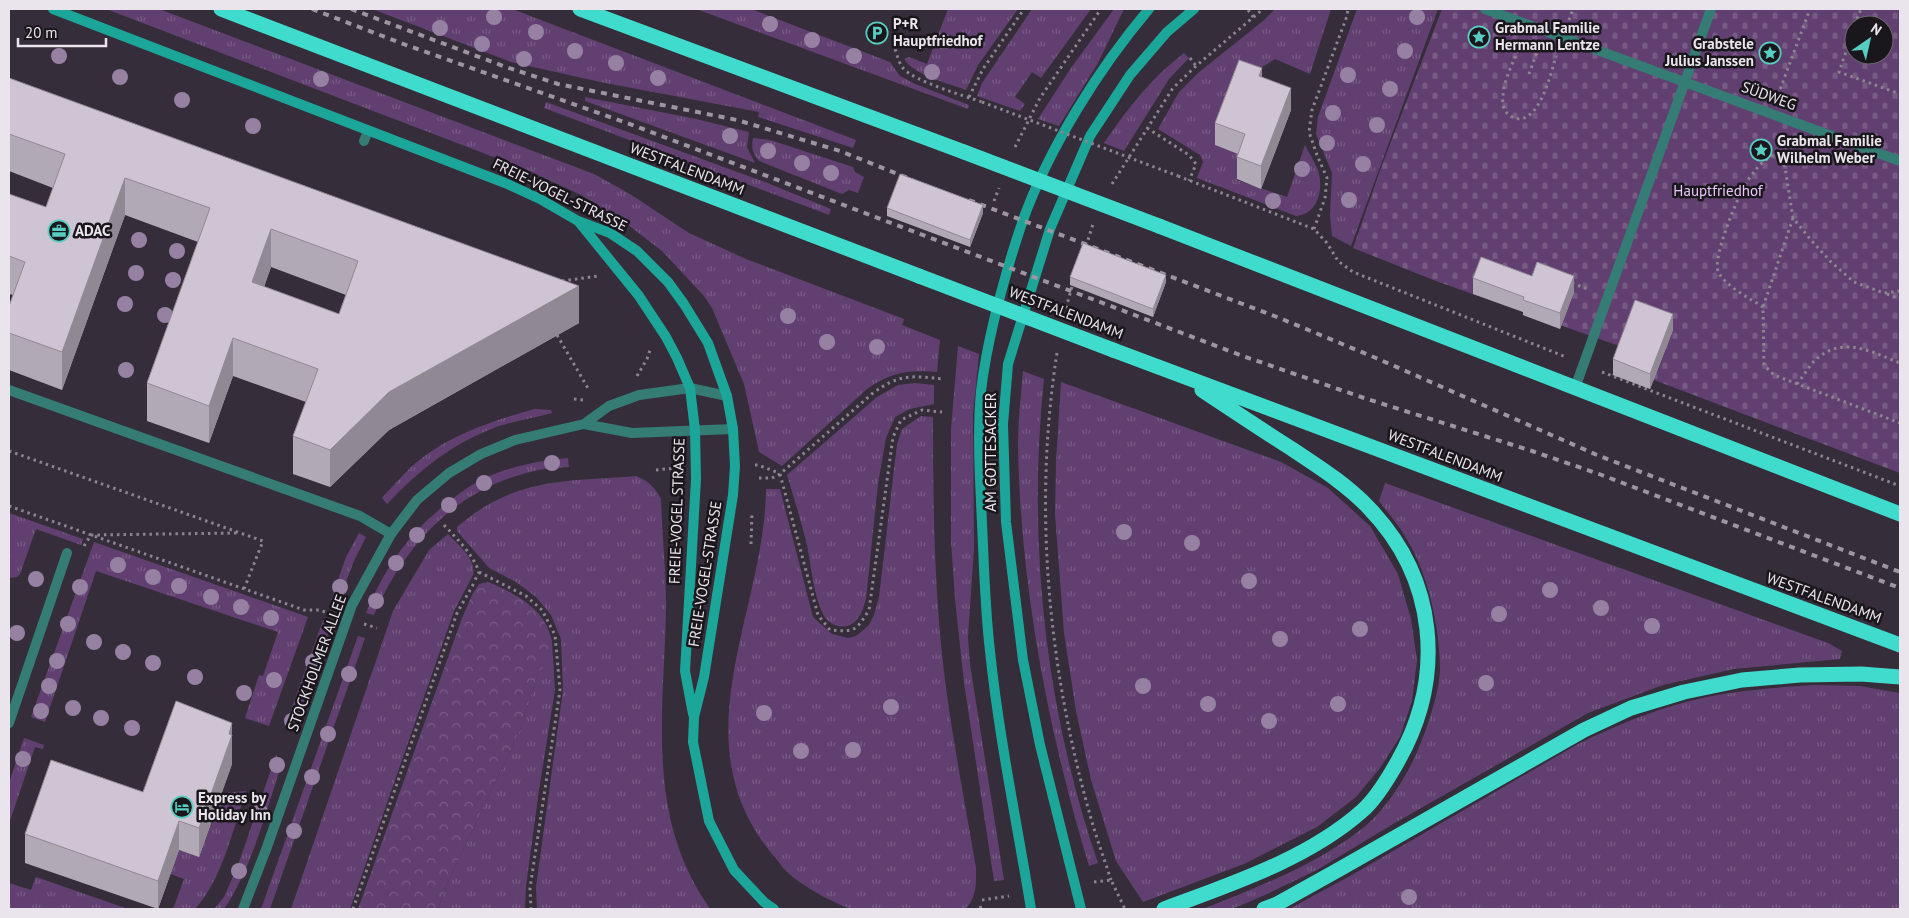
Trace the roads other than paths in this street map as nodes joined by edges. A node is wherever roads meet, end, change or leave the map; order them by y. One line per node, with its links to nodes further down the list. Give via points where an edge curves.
1 (52, 9): 10 (street, FREIE-VOGEL-STRASSE)
2 (221, 9): 14 (highway, WESTFALENDAMM, bridge)
3 (580, 9): 8 (highway)
4 (1149, 9): 31 (street, AM GOTTESACKER, via 1111,59 1044,171 1023,220 1002,288 986,357 980,422 980,472 989,650)
5 (1194, 9): 32 (street, AM GOTTESACKER, via 1167,32 1130,75 1090,136 1050,229 1008,364 1003,424 1005,502 1022,651 1040,745)
6 (1486, 9): 9 (street, SÜDWEG)
7 (1711, 9): 9 (street)
8 (595, 12): 16 (highway, bridge)
9 (1686, 82): 12 (street, SÜDWEG); 16 (street)
10 (368, 131): 11 (street); 13 (street, FREIE-VOGEL-STRASSE, via 505,183)
11 (364, 141)
12 (1900, 161)
13 (578, 222): 15 (street, FREIE-VOGEL STRASSE, via 639,296 666,337); 18 (street, FREIE-VOGEL-STRASSE, via 610,233 637,251 668,282 708,343)
14 (1180, 376): 25 (highway, WESTFALENDAMM); 33 (highway, via 1340,481 1368,507 1412,568 1428,639 1427,676 1421,710 1410,740 1364,810 1319,842 1245,879)
15 (690, 388): 18 (street, STOCKHOLMER ALLEE); 19 (street, STOCKHOLMER ALLEE, via 639,395 609,406); 21 (street, FREIE-VOGEL STRASSE)
16 (1575, 388): 22 (highway)
17 (9, 390): 23 (street, via 360,516)
18 (728, 396): 20 (street, FREIE-VOGEL-STRASSE)
19 (584, 424): 21 (street, STOCKHOLMER ALLEE, via 632,433); 23 (street, STOCKHOLMER ALLEE, via 515,440 481,454 449,473 417,500)
20 (733, 429): 21 (street, STOCKHOLMER ALLEE); 27 (street, FREIE-VOGEL-STRASSE, via 733,495 704,677)
21 (695, 430): 27 (street, FREIE-VOGEL STRASSE, via 696,479 685,672)
22 (1900, 514)
23 (391, 534): 29 (street, STOCKHOLMER ALLEE, via 352,605)
24 (67, 553): 28 (street)
25 (1900, 645)
26 (1900, 677): 34 (highway, via 1861,674 1742,680 1684,692 1631,708 1584,730)
27 (694, 716): 30 (street, FREIE-VOGEL-STRASSE, via 693,742 709,820 734,870)
28 (9, 723)
29 (243, 909)
30 (774, 909)
31 (1031, 909)
32 (1082, 909)
33 (1164, 909)
34 (1264, 909)

